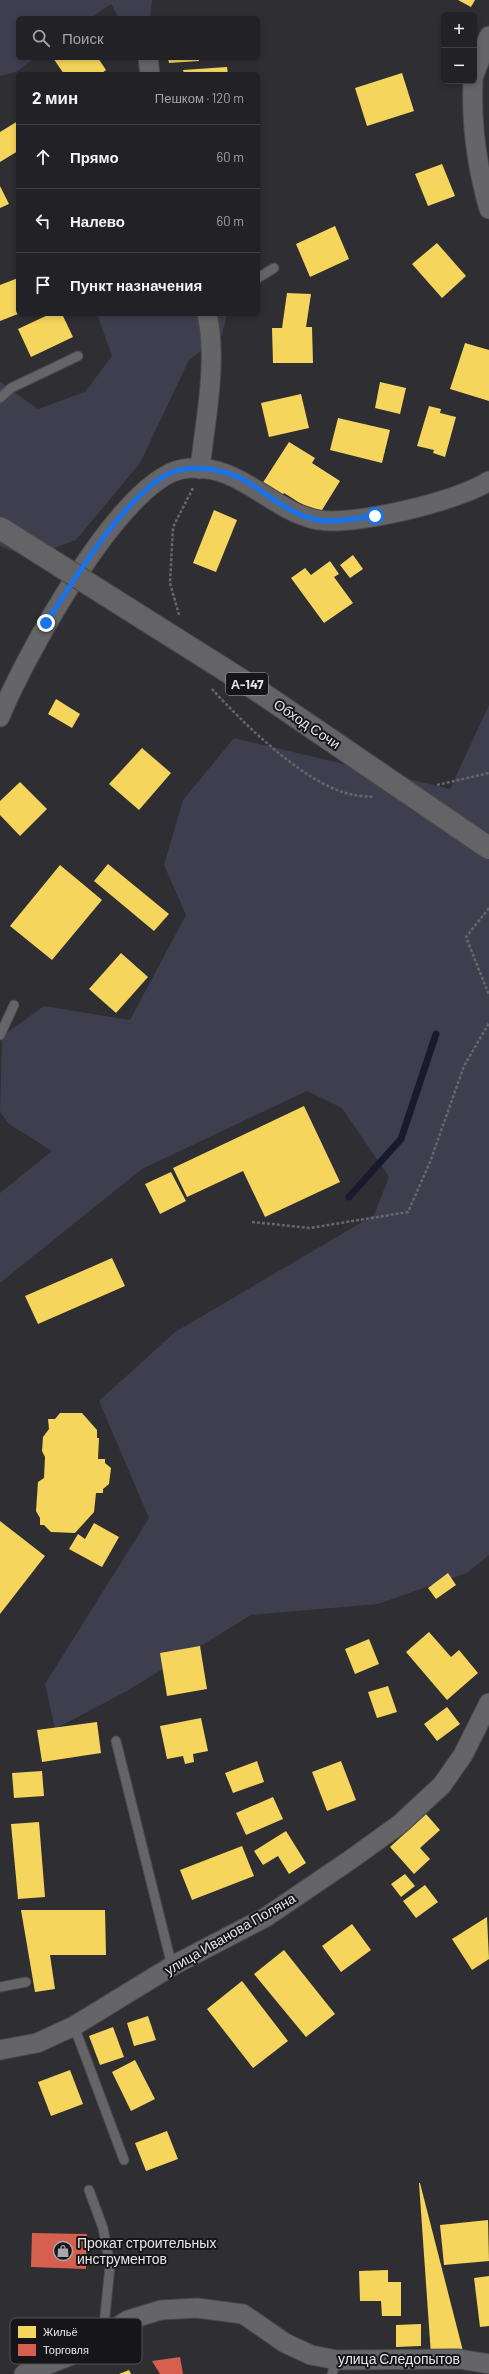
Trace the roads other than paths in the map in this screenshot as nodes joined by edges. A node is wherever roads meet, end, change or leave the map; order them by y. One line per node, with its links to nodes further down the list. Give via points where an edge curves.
1 (489, 36): 3 (street)
2 (148, 60): 4 (street)
3 (477, 67)
4 (150, 72)
5 (473, 84): 6 (street, via 472,113 481,182)
6 (489, 209)
7 (274, 268): 8 (lane)
8 (260, 277)
9 (207, 316): 12 (street, via 211,333)
10 (78, 356): 11 (lane, via 11,388)
11 (0, 398)
12 (200, 469): 13 (street, via 243,480 294,512 319,520 375,516 442,501); 15 (street, via 183,469 162,478 149,487 117,522 77,574 46,623)
13 (489, 481)
14 (0, 528): 16 (highway, Обход Сочи / А-147, bridge, via 257,690)
15 (0, 716)
16 (489, 848)
17 (14, 1005): 18 (lane)
18 (0, 1035)
19 (489, 1703): 21 (street, улица Иванова Поляна, via 463,1755 442,1785 400,1824 266,1917)
20 (116, 1741): 21 (lane)
21 (172, 1966): 24 (street, улица Иванова Поляна)
22 (26, 1982): 23 (lane)
23 (0, 1987)
24 (74, 2026): 25 (street, улица Иванова Поляна, via 37,2043); 26 (lane)
25 (0, 2050)
26 (124, 2160)
27 (89, 2190): 28 (lane, via 103,2228 110,2266)
28 (105, 2318)
29 (135, 2318): 32 (street, улица Следопытов, via 161,2310 197,2308 243,2314 285,2343)
30 (49, 2364): 33 (street, улица Следопытов)
31 (489, 2364): 32 (street, улица Следопытов, via 459,2359)
32 (334, 2367)
33 (24, 2374)

